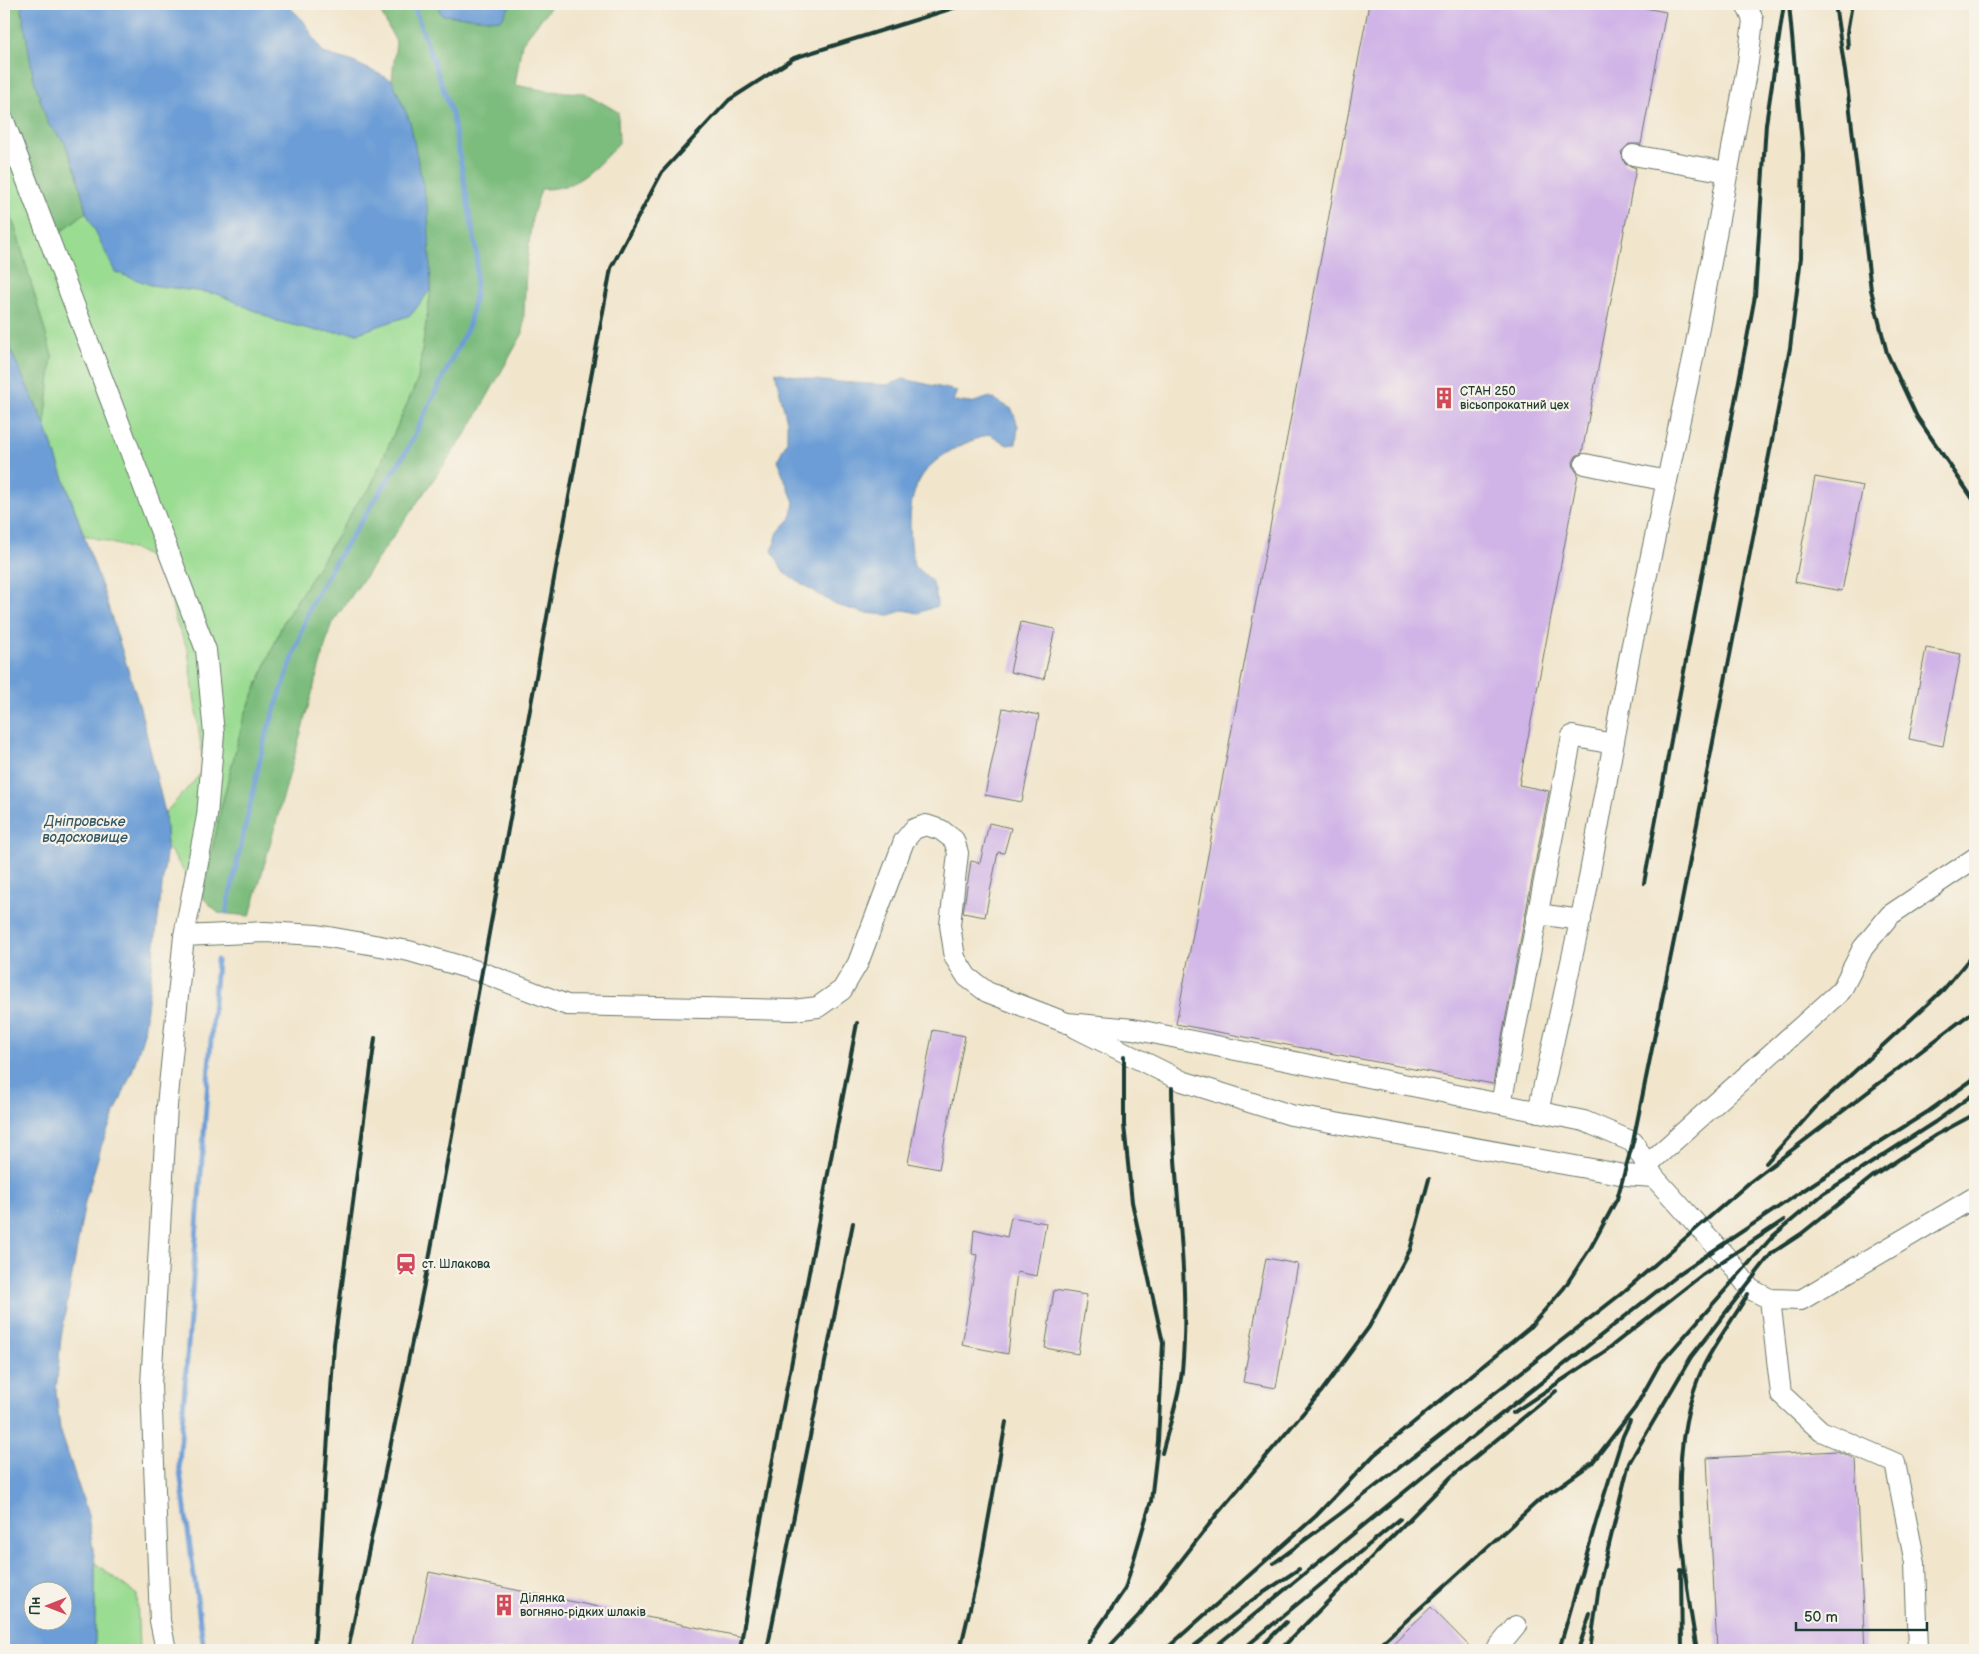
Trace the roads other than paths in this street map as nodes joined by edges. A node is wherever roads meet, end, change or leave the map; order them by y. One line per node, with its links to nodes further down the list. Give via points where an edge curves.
1 (1746, 4): 4 (lane, via 1753,20)
2 (4, 121): 11 (lane, via 206,650 214,734 207,816)
3 (1633, 156): 4 (lane)
4 (1727, 172): 6 (lane)
5 (1585, 464): 6 (lane)
6 (1667, 481): 7 (lane)
7 (1613, 744): 9 (lane, via 1572,736); 10 (lane)
8 (1975, 858): 15 (lane, via 1890,915 1864,948 1841,991)
9 (1538, 914): 10 (lane); 13 (lane)
10 (1581, 920): 14 (lane)
11 (184, 936): 12 (lane, via 265,932 317,935 409,951 481,972 567,1005 794,1010 818,1007 842,990 858,963 904,841 914,829 926,825 941,830 954,840 958,853 950,925 955,958 967,977 987,992); 19 (lane, via 168,1106 151,1385 160,1621)
12 (1067, 1023): 13 (lane, via 1133,1029); 15 (lane, via 1182,1081 1291,1115 1625,1174)
13 (1501, 1104): 14 (lane)
14 (1538, 1112): 15 (lane, via 1584,1122 1633,1142)
15 (1651, 1171): 17 (lane, via 1750,1289)
16 (1975, 1197): 17 (lane, via 1801,1300)
17 (1770, 1299): 21 (lane, via 1781,1394 1821,1431 1895,1463 1915,1564)
18 (1516, 1626): 20 (lane)
19 (166, 1650)
20 (1496, 1650)
21 (1918, 1650)

